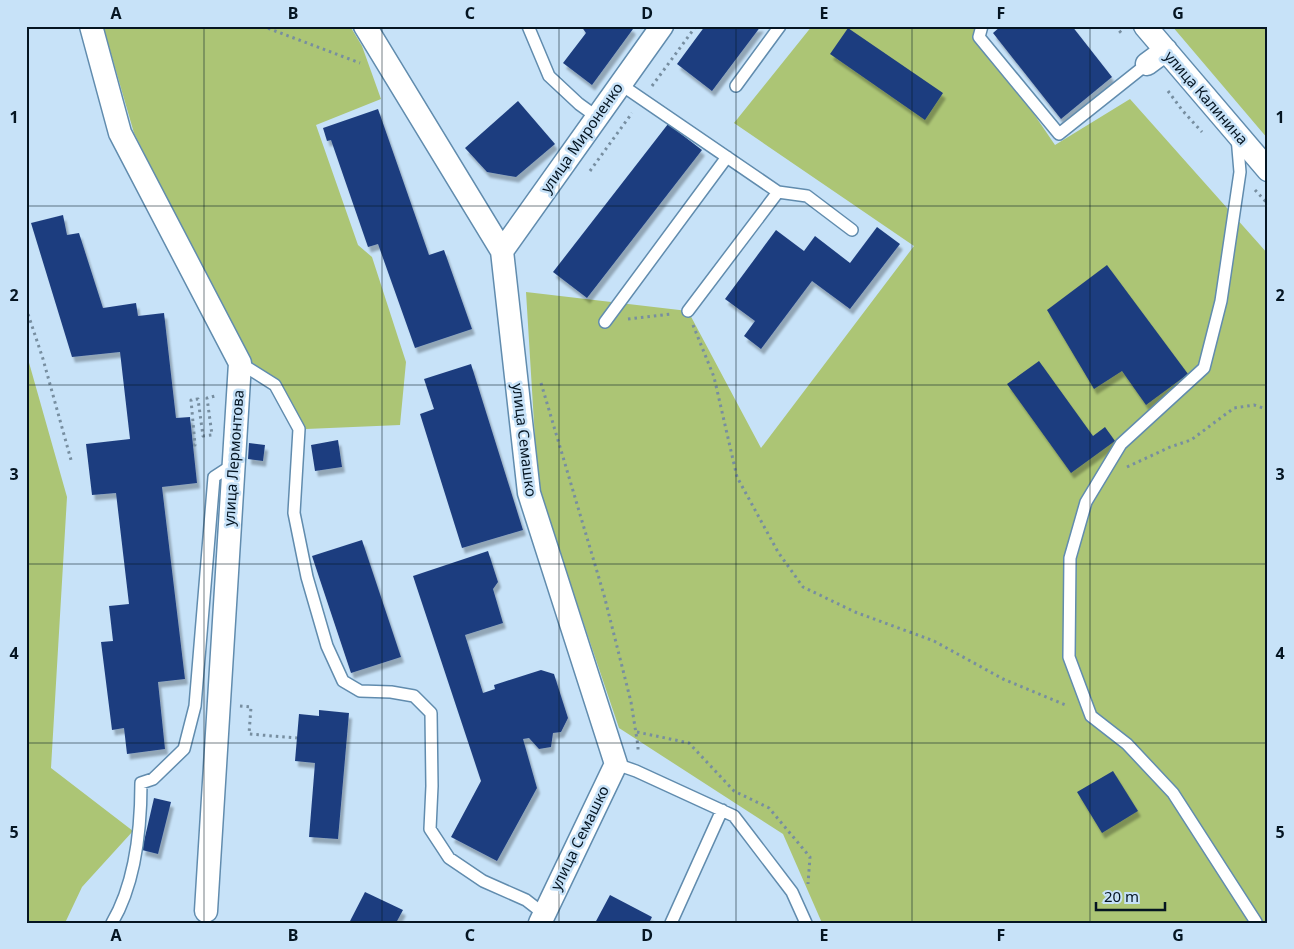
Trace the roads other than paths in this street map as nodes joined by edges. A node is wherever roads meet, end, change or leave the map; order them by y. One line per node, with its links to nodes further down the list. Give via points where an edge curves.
1 (91, 26): 21 (street, via 120,133)
2 (365, 26): 18 (street, улица Семашко)
3 (528, 26): 12 (lane, via 549,76)
4 (662, 26): 10 (street, улица Мироненко)
5 (780, 26): 11 (lane)
6 (982, 26): 9 (lane, via 980,37 1058,134)
7 (1145, 26): 8 (street, улица Калинина)
8 (1166, 50): 9 (street); 13 (street, улица Калинина)
9 (1147, 64)
10 (620, 84): 12 (street, улица Мироненко); 14 (lane)
11 (736, 86)
12 (597, 117): 18 (street, улица Мироненко)
13 (1236, 133): 15 (street, улица Калинина); 27 (lane, via 1240,172 1221,301 1204,368 1121,444 1086,502 1070,558 1069,657 1091,716 1127,744 1173,793)
14 (727, 156): 16 (lane); 20 (lane)
15 (1268, 170)
16 (778, 192): 17 (lane, via 807,196); 19 (lane)
17 (852, 230)
18 (502, 251): 23 (street, улица Семашко, via 529,493)
19 (688, 311)
20 (605, 322)
21 (240, 364): 22 (street, улица Лермонтова); 26 (lane, via 275,385 299,429 294,513 307,577 327,646 343,681 360,691 414,696 431,713 430,829 449,858 482,881 526,900)
22 (234, 464): 25 (street, улица Лермонтова); 28 (lane, via 214,477 195,706 184,749 153,779 141,783 141,818 130,883)
23 (626, 768): 24 (lane); 26 (street, улица Семашко)
24 (722, 810): 29 (lane); 30 (lane, via 734,816 792,892)
25 (206, 917)
26 (542, 918)
27 (1256, 922)
28 (112, 923)
29 (671, 923)
30 (806, 923)

